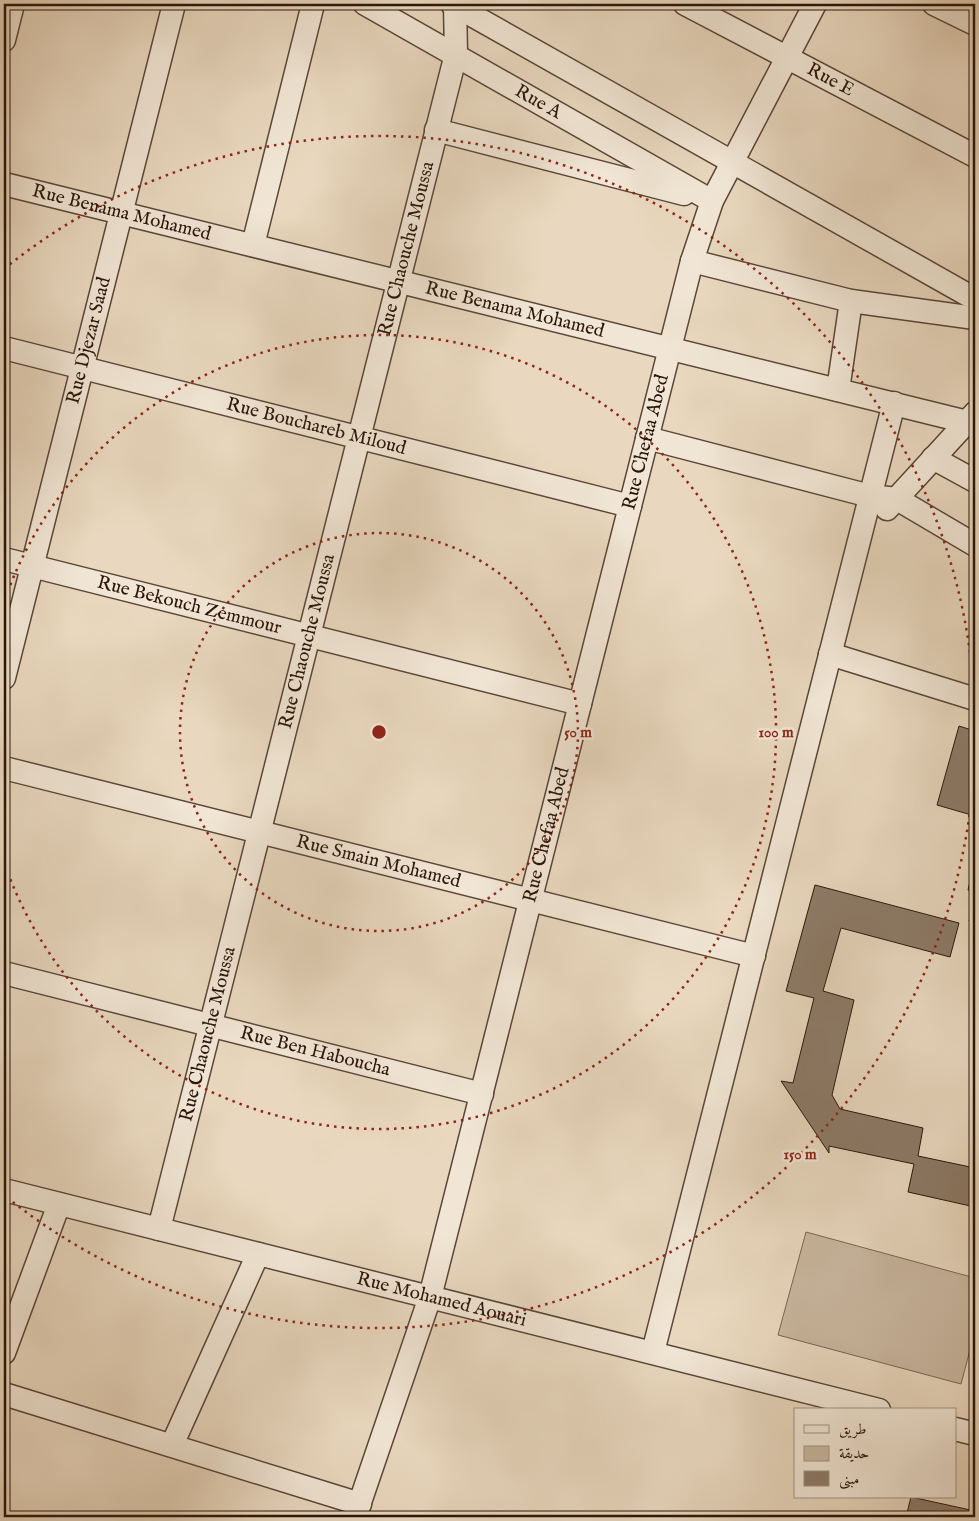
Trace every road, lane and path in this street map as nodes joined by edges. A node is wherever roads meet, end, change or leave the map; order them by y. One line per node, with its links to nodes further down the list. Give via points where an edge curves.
1 (13, 4): 10 (street)
2 (174, 4): 18 (street, Rue Djezar Saad)
3 (313, 4): 19 (street)
4 (364, 4): 11 (street, Rue A)
5 (454, 4): 11 (street, Rue Chaouche Moussa); 15 (street)
6 (685, 4): 12 (street, Rue E)
7 (815, 4): 12 (street, Rue Chefaa Abed)
8 (934, 4): 9 (street)
9 (975, 24)
10 (4, 40)
11 (456, 54): 13 (street, Rue Chaouche Moussa); 17 (street, Rue A)
12 (787, 57): 14 (street, Rue E); 15 (street, Rue Chefaa Abed)
13 (436, 130): 17 (street); 21 (street, Rue Chaouche Moussa)
14 (975, 156)
15 (732, 162): 17 (street, Rue Chefaa Abed); 22 (street)
16 (4, 184): 18 (street, Rue Benama Mohamed)
17 (712, 201): 20 (street, Rue Chefaa Abed)
18 (121, 212): 19 (street, Rue Benama Mohamed); 27 (street, Rue Djezar Saad)
19 (253, 245): 21 (street, Rue Benama Mohamed)
20 (692, 261): 23 (street); 26 (street, Rue Chefaa Abed)
21 (398, 281): 26 (street, Rue Benama Mohamed); 31 (street, Rue Chaouche Moussa)
22 (975, 299)
23 (851, 301): 24 (street); 28 (street)
24 (975, 318)
25 (4, 348): 27 (street, Rue Bouchareb Miloud)
26 (670, 348): 28 (street, Rue Benama Mohamed); 32 (street, Rue Chefaa Abed)
27 (82, 367): 31 (street, Rue Bouchareb Miloud); 41 (street, Rue Djezar Saad)
28 (838, 390): 29 (street, Rue Benama Mohamed)
29 (894, 403): 30 (street, Rue Benama Mohamed); 35 (street)
30 (971, 417): 33 (street)
31 (359, 437): 37 (street, Rue Bouchareb Miloud); 42 (street, Rue Chaouche Moussa)
32 (647, 438): 35 (street); 37 (street, Rue Chefaa Abed)
33 (934, 458): 34 (street); 36 (street)
34 (975, 481)
35 (870, 496): 36 (street); 38 (street)
36 (897, 499): 38 (street); 39 (street)
37 (630, 506): 46 (street, Rue Chefaa Abed)
38 (861, 534): 43 (street)
39 (975, 545)
40 (4, 559): 41 (street, Rue Bekouch Zemmour)
41 (32, 566): 42 (street, Rue Bekouch Zemmour); 44 (street, Rue Djezar Saad)
42 (309, 636): 46 (street, Rue Bekouch Zemmour); 48 (street, Rue Chaouche Moussa)
43 (830, 654): 45 (street); 50 (street)
44 (4, 678)
45 (975, 699)
46 (580, 704): 49 (street, Rue Chefaa Abed)
47 (4, 768): 48 (street, Rue Smain Mohamed)
48 (259, 832): 49 (street, Rue Smain Mohamed); 52 (street, Rue Chaouche Moussa)
49 (530, 900): 50 (street, Rue Smain Mohamed); 53 (street, Rue Chefaa Abed)
50 (754, 956): 59 (street)
51 (4, 973): 52 (street, Rue Ben Haboucha)
52 (210, 1026): 53 (street, Rue Ben Haboucha); 56 (street, Rue Chaouche Moussa)
53 (482, 1094): 58 (street, Rue Chefaa Abed)
54 (4, 1190): 55 (street, Rue Mohamed Aouari)
55 (59, 1204): 56 (street, Rue Mohamed Aouari); 60 (street)
56 (159, 1229): 57 (street, Rue Mohamed Aouari)
57 (258, 1254): 58 (street, Rue Mohamed Aouari); 65 (street)
58 (430, 1297): 59 (street, Rue Mohamed Aouari); 66 (street, Rue Chefaa Abed)
59 (653, 1352): 62 (street, Rue Mohamed Aouari)
60 (4, 1353)
61 (4, 1394): 65 (street)
62 (871, 1408)
63 (956, 1429): 64 (street)
64 (975, 1434)
65 (172, 1445): 66 (street)
66 (357, 1510)

